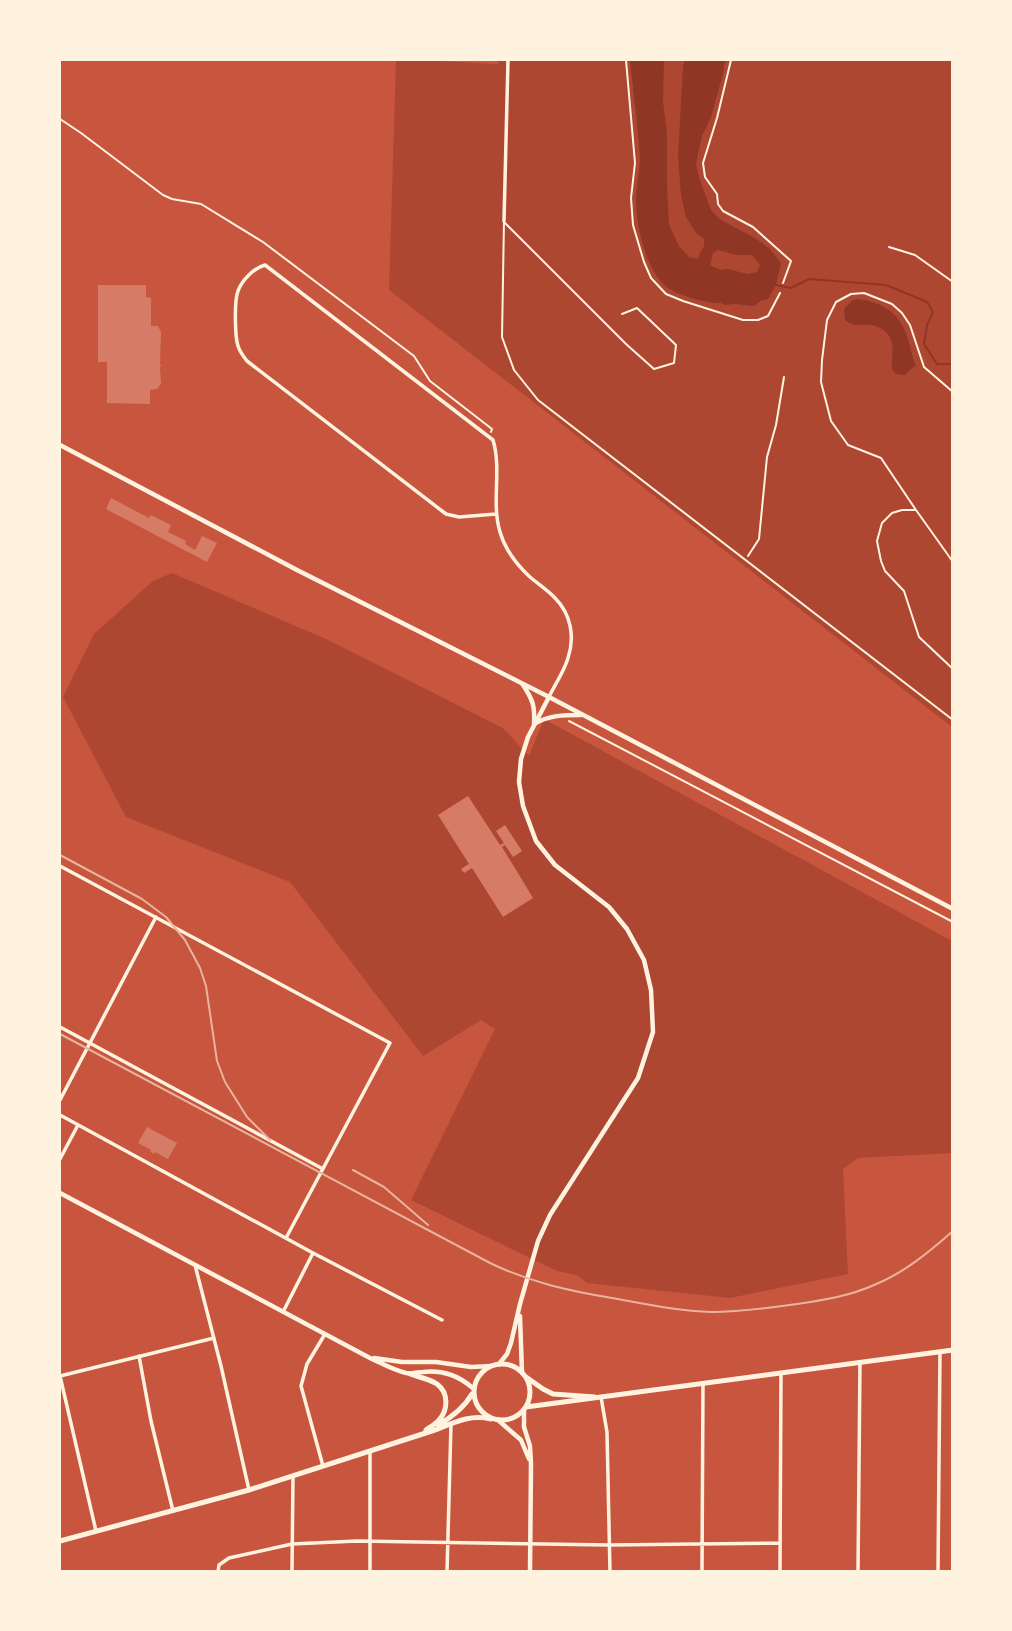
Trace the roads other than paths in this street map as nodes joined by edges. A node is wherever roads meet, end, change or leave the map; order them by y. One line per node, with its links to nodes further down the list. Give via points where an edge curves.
1 (508, 60): 2 (street)
2 (504, 221): 3 (lane, via 654,369 674,363 676,345 647,317 637,308); 9 (lane, via 502,337 514,370 538,400)
3 (622, 314)
4 (60, 445): 6 (street)
5 (496, 514): 5 (street, via 494,440 265,265 257,268 236,295 241,354 446,514); 7 (street, via 507,549 530,577 554,596 569,621 571,649)
6 (523, 684): 7 (street); 10 (street, via 534,705)
7 (549, 697): 8 (street); 10 (street)
8 (583, 715): 10 (street, via 551,717); 12 (street)
9 (953, 720)
10 (534, 724): 25 (street, via 521,759 519,782 536,841 627,929 644,960 653,1032 638,1078 550,1215)
11 (60, 866): 13 (street)
12 (953, 909)
13 (156, 918): 15 (street); 20 (street, via 390,1043)
14 (60, 1027): 15 (street)
15 (89, 1042): 16 (street); 20 (street)
16 (60, 1100)
17 (60, 1115): 18 (street)
18 (78, 1125): 19 (street); 22 (street)
19 (60, 1159)
20 (323, 1169): 22 (street)
21 (60, 1193): 24 (street)
22 (286, 1238): 23 (street)
23 (313, 1253): 26 (street); 27 (street)
24 (195, 1265): 26 (street); 29 (street)
25 (520, 1304): 35 (street, via 507,1354); 38 (street)
26 (283, 1312): 28 (street)
27 (442, 1320)
28 (324, 1334): 33 (street); 50 (street, via 301,1385)
29 (214, 1338): 32 (street); 52 (street)
30 (953, 1350): 31 (main road)
31 (940, 1352): 34 (main road); 72 (street)
32 (139, 1356): 39 (street); 53 (street)
33 (370, 1358): 35 (street); 37 (street)
34 (860, 1363): 36 (main road); 71 (street)
35 (495, 1365): 38 (main road, via 512,1366); 41 (main road, via 481,1373)
36 (781, 1373): 40 (main road); 58 (street)
37 (410, 1374): 41 (street, via 451,1374); 46 (main road, via 437,1384 444,1392 444,1411)
38 (524, 1375): 42 (main road, via 553,1394); 43 (main road, via 530,1395)
39 (60, 1376): 54 (street)
40 (703, 1384): 42 (main road); 61 (street)
41 (473, 1391): 44 (main road, via 480,1410); 46 (main road, via 451,1417)
42 (601, 1397): 43 (main road); 62 (street, via 607,1432)
43 (525, 1409): 44 (main road, via 513,1418); 49 (street)
44 (495, 1420): 45 (main road, via 480,1416); 49 (street, via 521,1440)
45 (451, 1424): 47 (main road); 57 (street)
46 (426, 1430): 47 (main road)
47 (413, 1437): 48 (main road)
48 (370, 1451): 50 (main road); 56 (street)
49 (531, 1464): 60 (street)
50 (323, 1466): 51 (main road)
51 (293, 1475): 52 (main road); 59 (street)
52 (249, 1490): 53 (main road)
53 (173, 1511): 54 (main road)
54 (96, 1531): 55 (main road)
55 (60, 1541)
56 (371, 1541): 57 (street); 59 (street); 65 (street)
57 (447, 1542): 60 (street); 66 (street)
58 (780, 1543): 61 (street); 70 (street)
59 (292, 1544): 63 (street, via 229,1558 219,1565); 64 (street)
60 (530, 1544): 62 (street); 67 (street)
61 (702, 1544): 62 (street); 69 (street)
62 (610, 1545): 68 (street)
63 (218, 1572)
64 (292, 1572)
65 (370, 1572)
66 (447, 1572)
67 (530, 1572)
68 (610, 1572)
69 (702, 1572)
70 (780, 1572)
71 (858, 1572)
72 (938, 1572)

